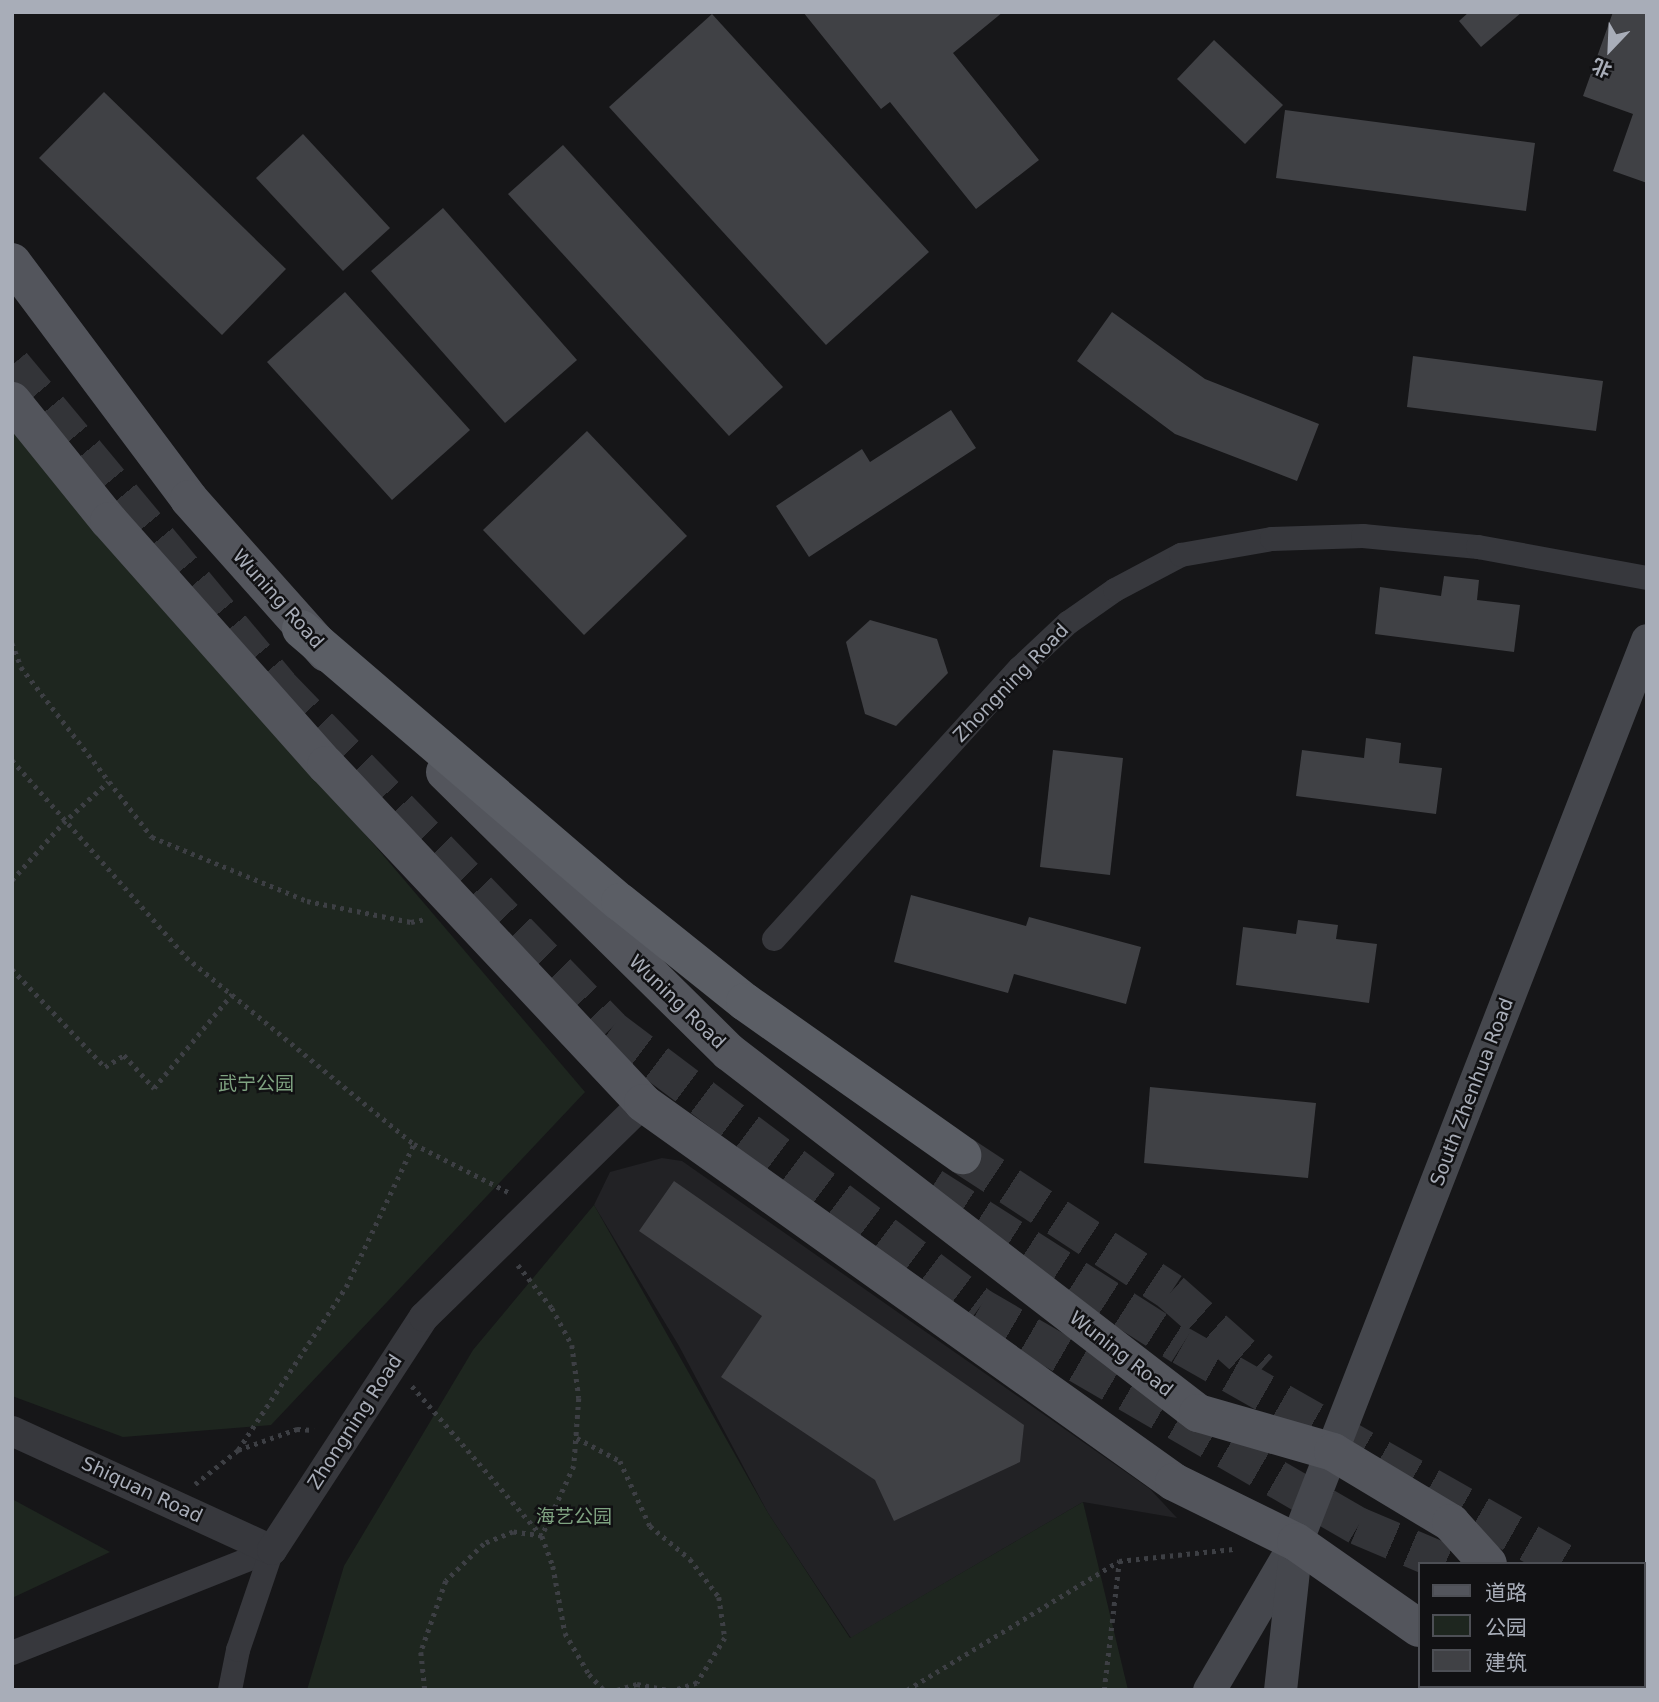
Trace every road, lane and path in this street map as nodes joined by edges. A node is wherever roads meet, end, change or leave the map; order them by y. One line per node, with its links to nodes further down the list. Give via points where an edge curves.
1 (12, 262): 4 (main road, Wuning Road, via 189,499)
2 (12, 401): 11 (main road, via 118,531)
3 (1647, 578): 12 (street, Zhongning Road, via 1478,547 1363,536 1272,539 1181,555 1115,590 1068,623 1020,668)
4 (301, 629): 17 (highway, via 620,902 745,1002); 25 (main road, Wuning Road, via 729,1052 1198,1413)
5 (1647, 640): 25 (main road, South Zhenhua Road)
6 (12, 642): 8 (path, via 21,667)
7 (12, 760): 9 (path)
8 (108, 782): 9 (path); 11 (path, via 152,837 307,901 411,922)
9 (63, 823): 10 (path); 14 (path, via 186,957)
10 (12, 880)
11 (464, 912): 15 (main road)
12 (774, 939)
13 (12, 969): 14 (path, via 105,1068 124,1055 153,1088)
14 (232, 994): 16 (path)
15 (643, 1103): 18 (street, Zhongning Road); 28 (main road, via 1174,1482)
16 (414, 1144): 18 (path); 24 (path, via 346,1287)
17 (962, 1155)
18 (536, 1207): 19 (street, Zhongning Road)
19 (500, 1242): 20 (street, Zhongning Road, via 424,1317); 23 (path, via 552,1308 572,1345 579,1398)
20 (393, 1364): 22 (street, Zhongning Road); 27 (path)
21 (12, 1431): 26 (street, Shiquan Road)
22 (350, 1431): 24 (path, via 297,1429); 30 (street, Zhongning Road)
23 (577, 1438): 27 (path, via 573,1466); 40 (path, via 620,1461 650,1526 690,1559 719,1597 725,1638 721,1647 697,1683)
24 (238, 1450): 26 (path)
25 (1333, 1452): 28 (main road, South Zhenhua Road); 32 (main road, Wuning Road, via 1451,1523)
26 (171, 1504): 30 (street, Shiquan Road)
27 (542, 1536): 36 (path, via 513,1532 484,1544 446,1581 421,1652); 37 (path, via 553,1566 565,1633)
28 (1296, 1542): 33 (main road); 43 (main road, South Zhenhua Road); 44 (main road, South Zhenhua Road)
29 (1242, 1548): 31 (path)
30 (272, 1550): 34 (street); 35 (street, via 237,1650)
31 (1119, 1561): 41 (path); 42 (path)
32 (1486, 1562)
33 (1418, 1627)
34 (12, 1653)
35 (230, 1690)
36 (425, 1690)
37 (604, 1690)
38 (617, 1690): 39 (path, via 637,1685)
39 (669, 1690)
40 (675, 1690)
41 (907, 1690)
42 (1104, 1690)
43 (1209, 1690)
44 (1280, 1690)

